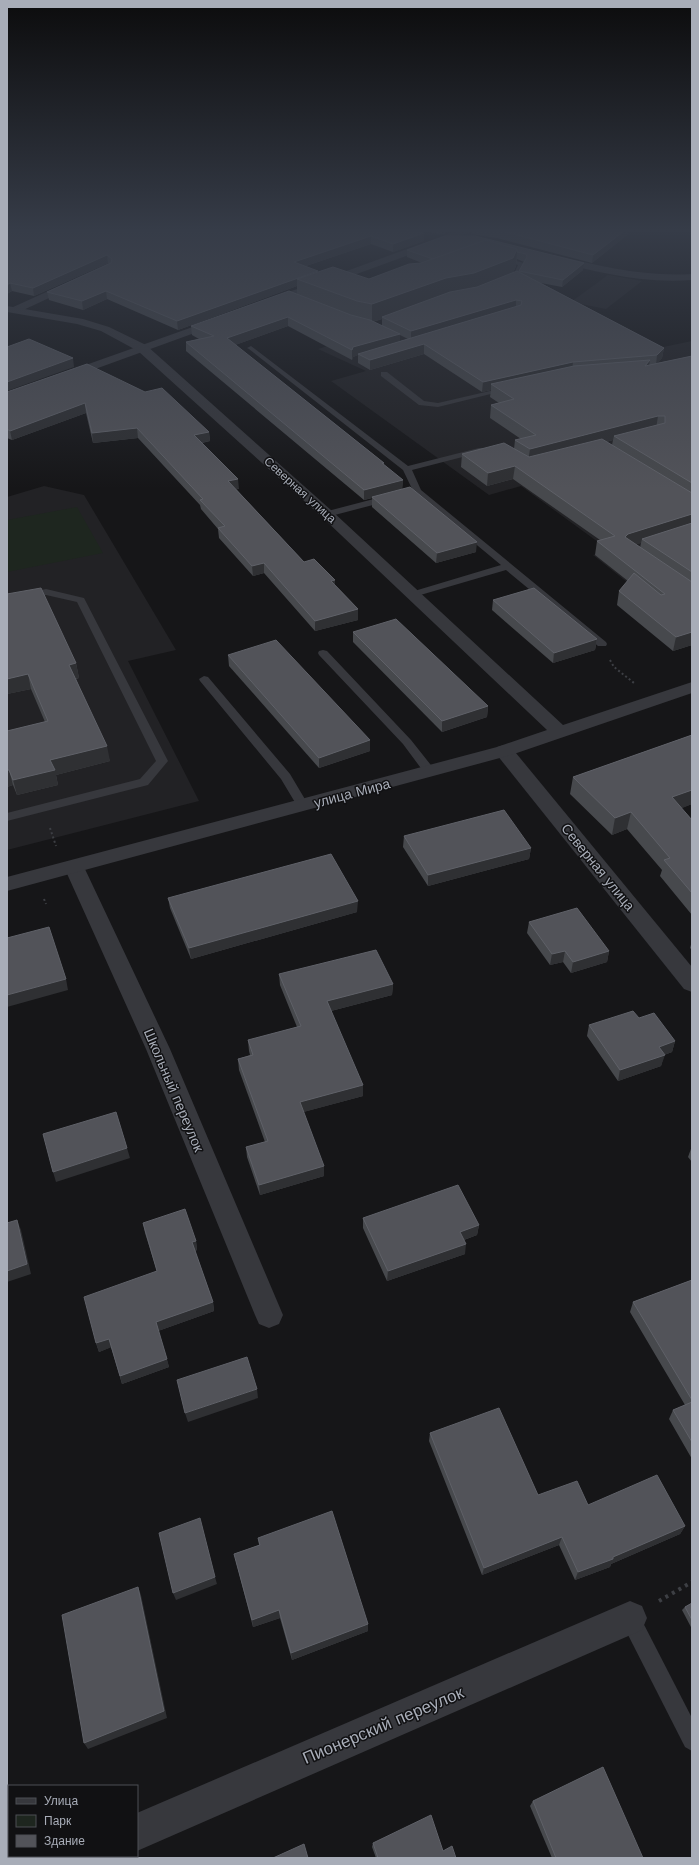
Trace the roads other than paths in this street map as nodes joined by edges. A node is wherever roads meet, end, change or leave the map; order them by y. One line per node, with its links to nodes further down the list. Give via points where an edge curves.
1 (45, 315): 3 (street, Северная улица, via 105,329)
2 (231, 316): 3 (street)
3 (142, 348): 7 (street); 11 (street, Северная улица)
4 (251, 348): 9 (lane)
5 (384, 374): 6 (lane, via 422,403 438,405)
6 (512, 388)
7 (7, 397)
8 (489, 448): 9 (lane)
9 (407, 469): 12 (lane, via 414,492)
10 (394, 497): 11 (lane)
11 (327, 514): 13 (street, Северная улица)
12 (510, 566): 13 (lane); 15 (lane)
13 (414, 594): 19 (street, Северная улица)
14 (7, 600): 23 (lane, via 46,592 80,600 162,760 144,782)
15 (602, 644)
16 (324, 653): 21 (lane, via 408,742)
17 (204, 680): 22 (lane, via 286,777)
18 (692, 687): 19 (street, улица Мира)
19 (560, 732): 20 (street, улица Мира)
20 (504, 751): 21 (street, улица Мира); 26 (street, Северная улица)
21 (430, 772): 22 (street, улица Мира)
22 (303, 806): 24 (street, улица Мира)
23 (7, 817)
24 (74, 867): 25 (street, улица Мира); 27 (street, Школьный переулок, via 158,1049)
25 (7, 884)
26 (692, 983)
27 (269, 1315)
28 (630, 1618): 29 (lane); 30 (street, Пионерский переулок)
29 (692, 1740)
30 (138, 1832)

